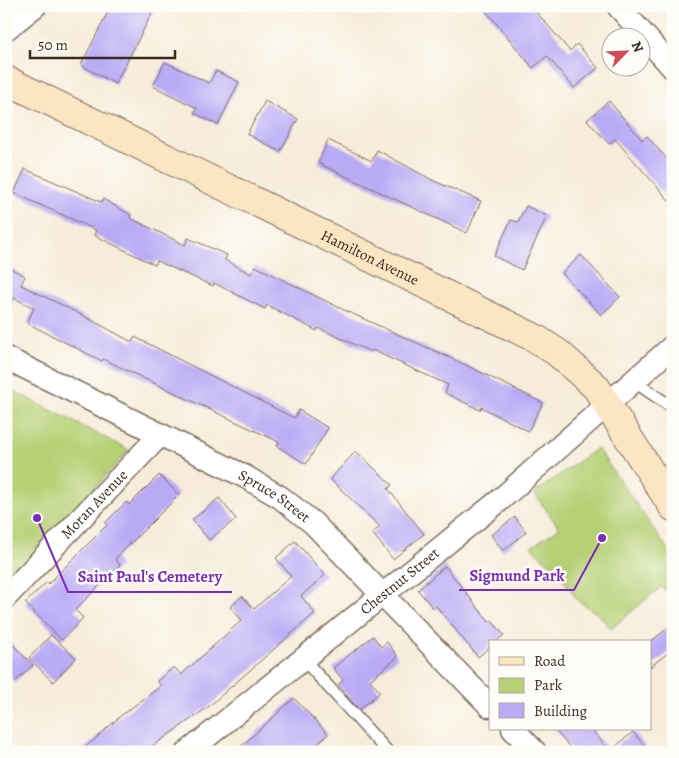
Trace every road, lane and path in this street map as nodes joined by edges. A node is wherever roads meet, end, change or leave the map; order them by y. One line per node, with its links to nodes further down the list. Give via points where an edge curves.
1 (35, 6): 3 (street)
2 (618, 6): 4 (street)
3 (6, 30)
4 (673, 68)
5 (6, 80): 9 (street, Hamilton Avenue, via 535,338 580,371)
6 (673, 346): 8 (street, Chestnut Street)
7 (6, 358): 11 (street, Spruce Street)
8 (634, 382): 9 (street, Chestnut Street); 10 (lane)
9 (608, 406): 12 (street, Hamilton Avenue); 13 (street, Chestnut Street, via 500,500)
10 (673, 408)
11 (160, 435): 13 (street, Spruce Street, via 280,497 312,523); 14 (street, Moran Avenue)
12 (673, 507)
13 (383, 595): 15 (street, Chestnut Street); 16 (street, Spruce Street)
14 (6, 597)
15 (304, 659): 18 (street, Chestnut Street); 19 (lane)
16 (489, 705)
17 (514, 730): 20 (street)
18 (188, 752)
19 (388, 752)
20 (535, 752)

